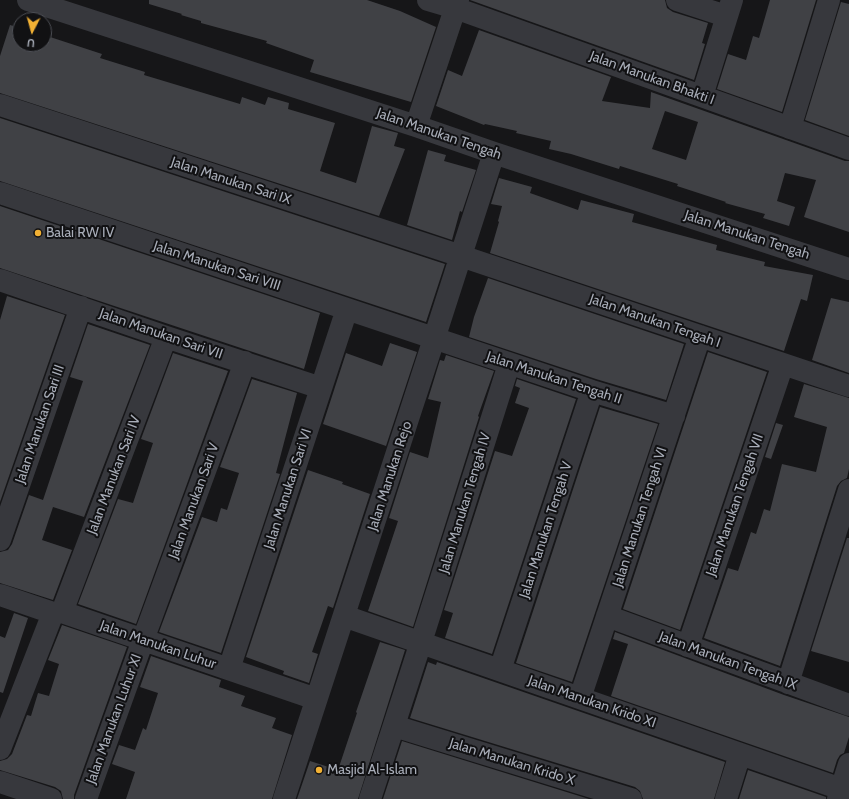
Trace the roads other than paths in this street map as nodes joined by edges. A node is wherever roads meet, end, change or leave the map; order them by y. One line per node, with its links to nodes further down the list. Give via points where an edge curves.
1 (28, 0): 9 (street, Jalan Manukan Tengah)
2 (428, 0): 5 (street, Jalan Manukan Bhakti I)
3 (677, 0): 6 (street)
4 (829, 0): 10 (street)
5 (456, 4): 7 (street, Jalan Manukan Bhakti I); 9 (street)
6 (729, 8): 7 (street)
7 (702, 96): 10 (street, Jalan Manukan Bhakti I)
8 (0, 105): 14 (street, Jalan Manukan Sari IX)
9 (416, 126): 12 (street, Jalan Manukan Tengah)
10 (790, 128): 11 (street, Jalan Manukan Bhakti I)
11 (849, 149)
12 (494, 153): 14 (street, Jalan Manukan Rejo); 15 (street, Jalan Manukan Tengah)
13 (0, 193): 18 (street, Jalan Manukan Sari VIII)
14 (461, 256): 19 (street, Jalan Manukan Tengah I); 21 (street, Jalan Manukan Rejo)
15 (849, 269)
16 (0, 280): 17 (street, Jalan Manukan Sari VII)
17 (81, 307): 20 (street, Jalan Manukan Sari VII); 30 (street, Jalan Manukan Sari III)
18 (347, 309): 21 (street, Jalan Manukan Sari VIII); 26 (street, Jalan Manukan Sari VI)
19 (700, 336): 24 (street, Jalan Manukan Tengah I); 28 (street, Jalan Manukan Tengah VI)
20 (166, 337): 22 (street, Jalan Manukan Sari VII); 32 (street, Jalan Manukan Sari IV)
21 (434, 339): 23 (street, Jalan Manukan Tengah II); 33 (street, Jalan Manukan Rejo)
22 (245, 362): 26 (street, Jalan Manukan Sari VII); 35 (street, Jalan Manukan Sari V)
23 (509, 364): 27 (street, Jalan Manukan Tengah II); 36 (street, Jalan Manukan Tengah IV)
24 (783, 364): 25 (street, Jalan Manukan Tengah I); 37 (street, Jalan Manukan Tengah VII)
25 (849, 386)
26 (321, 388): 38 (street, Jalan Manukan Sari VI)
27 (592, 391): 28 (street, Jalan Manukan Tengah II); 39 (street, Jalan Manukan Tengah V)
28 (674, 416): 34 (street, Jalan Manukan Tengah VI)
29 (849, 490): 40 (street)
30 (0, 540)
31 (0, 595): 32 (street, Jalan Manukan Luhur)
32 (57, 613): 35 (street, Jalan Manukan Luhur); 45 (street, Jalan Manukan Sari IV)
33 (344, 616): 36 (street, Jalan Manukan Krido XI); 42 (street, Jalan Manukan Rejo)
34 (607, 616): 37 (street, Jalan Manukan Tengah IX); 41 (street, Jalan Manukan Tengah VI)
35 (143, 640): 38 (street, Jalan Manukan Luhur); 51 (street, Jalan Manukan Luhur XI)
36 (421, 642): 39 (street, Jalan Manukan Krido XI); 44 (street, Jalan Manukan Tengah IV)
37 (688, 646): 40 (street, Jalan Manukan Tengah IX)
38 (229, 669): 42 (street, Jalan Manukan Luhur)
39 (500, 670): 41 (street, Jalan Manukan Krido XI)
40 (788, 683): 43 (street, Jalan Manukan Tengah IX)
41 (580, 698): 46 (street, Jalan Manukan Krido XI)
42 (316, 699): 52 (street, Jalan Manukan Rejo)
43 (849, 705)
44 (394, 726): 53 (street, Jalan Manukan Tengah IV); 54 (street, Jalan Manukan Krido X)
45 (0, 749)
46 (740, 754): 49 (street, Jalan Manukan Krido XI); 55 (street)
47 (849, 764): 49 (street)
48 (5, 789): 50 (street)
49 (839, 794)
50 (51, 799)
51 (86, 799)
52 (284, 799)
53 (370, 799)
54 (630, 799)
55 (726, 799)

